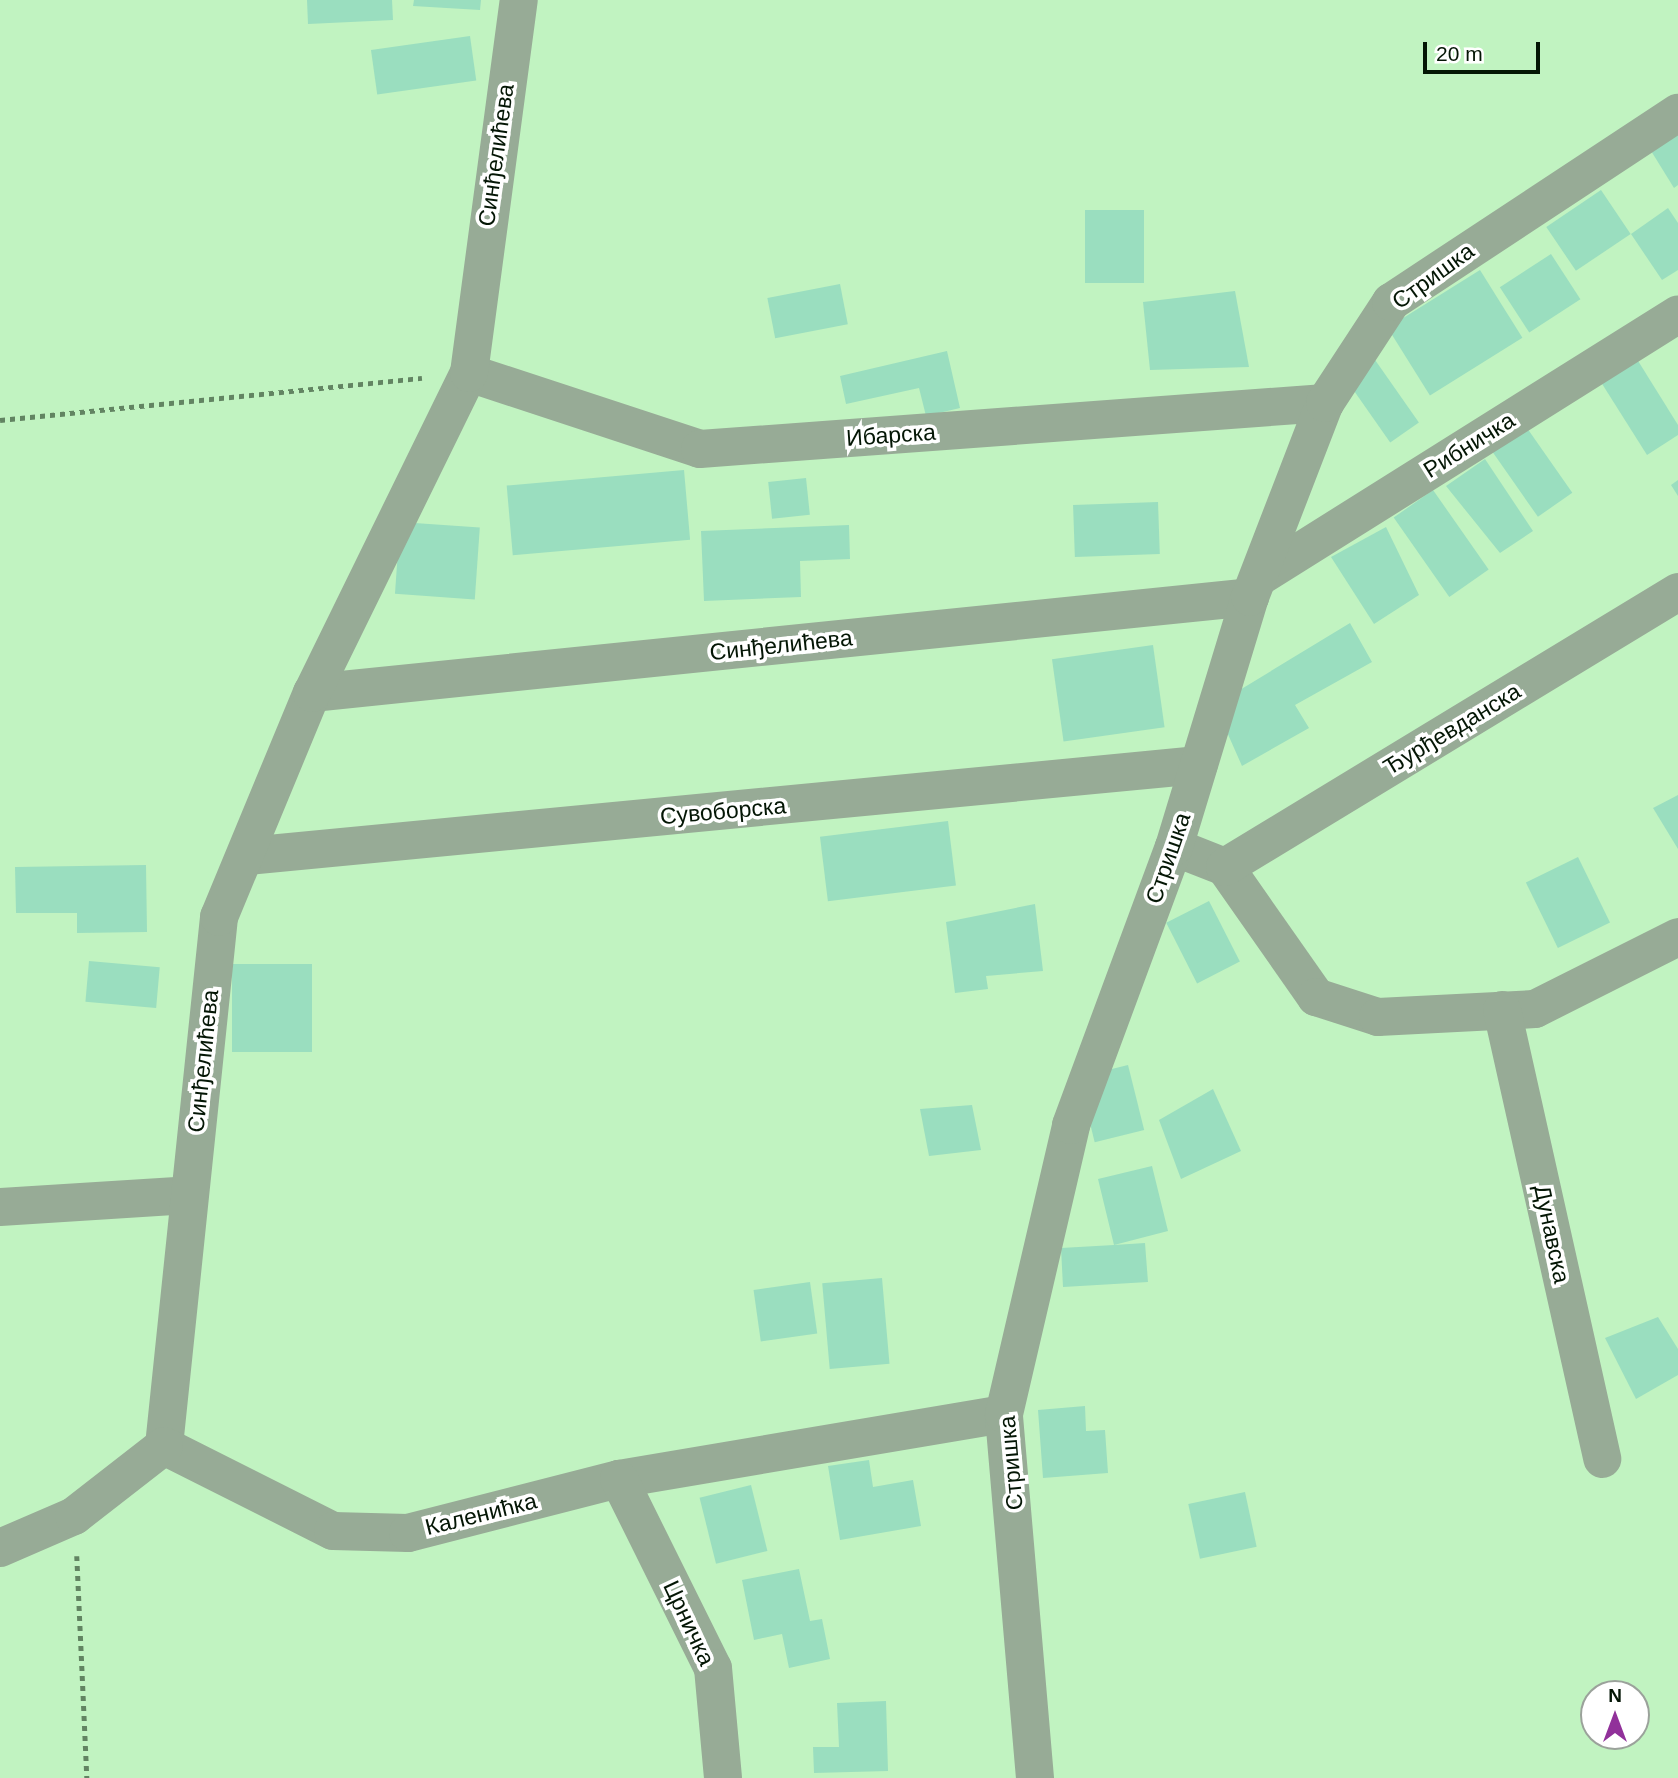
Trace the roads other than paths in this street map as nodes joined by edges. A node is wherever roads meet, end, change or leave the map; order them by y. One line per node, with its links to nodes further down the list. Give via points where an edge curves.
1 (519, 0): 4 (street, Синђелићева)
2 (1678, 113): 5 (street, Стришка, via 1391,302)
3 (1678, 314): 6 (street, Рибничка)
4 (469, 373): 5 (street, Ибарска, via 701,449); 8 (street, Синђелићева)
5 (1325, 402): 6 (street, Стришка)
6 (1255, 587): 8 (street, Синђелићева); 9 (street, Стришка)
7 (1678, 592): 12 (street, Ђурђевданска)
8 (312, 693): 11 (street, Синђелићева)
9 (1199, 765): 10 (street, Стришка); 11 (street, Сувоборска)
10 (1174, 847): 12 (street); 17 (street, Стришка, via 1071,1125)
11 (247, 856): 15 (street, Синђелићева, via 219,917)
12 (1225, 867): 14 (street, via 1316,997 1378,1017)
13 (1678, 937): 14 (street, via 1535,1009)
14 (1502, 1010): 19 (street, Дунавска)
15 (188, 1195): 16 (street); 18 (street, Синђелићева)
16 (0, 1207)
17 (1004, 1414): 20 (street, Каленићка); 23 (street, Стришка)
18 (164, 1446): 20 (street, Каленићка, via 333,1531 408,1532); 21 (street, via 74,1516)
19 (1602, 1459)
20 (619, 1479): 22 (street, Црничка, via 713,1668)
21 (0, 1548)
22 (723, 1778)
23 (1035, 1778)

